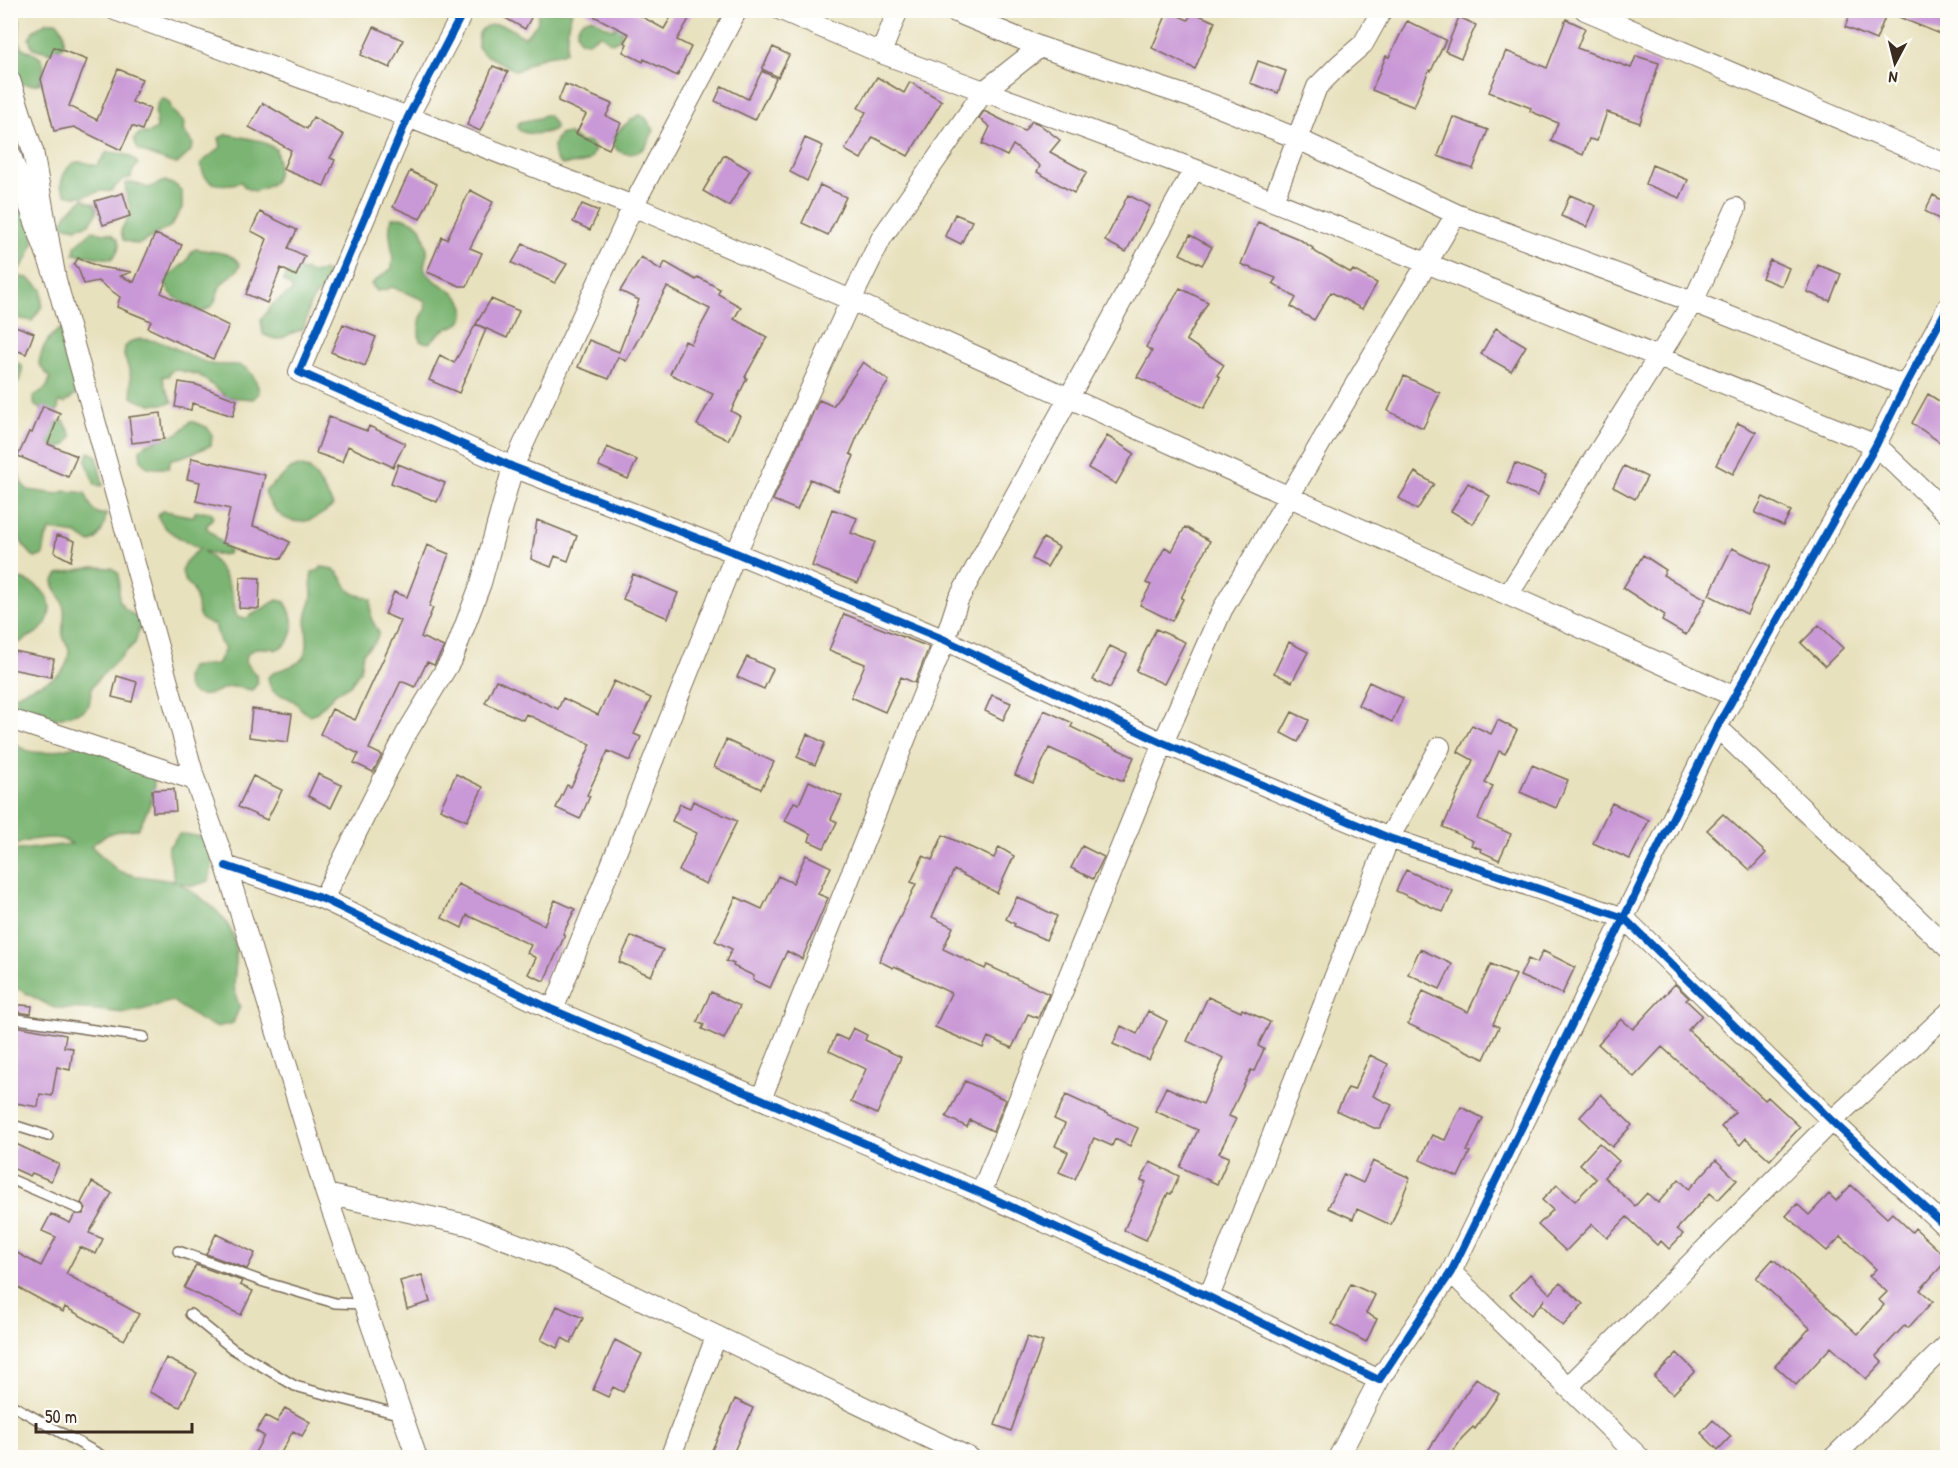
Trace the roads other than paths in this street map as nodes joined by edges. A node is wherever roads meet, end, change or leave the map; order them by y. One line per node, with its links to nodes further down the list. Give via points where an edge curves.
1 (115, 10): 13 (street)
2 (464, 10): 13 (street)
3 (737, 10): 19 (street)
4 (781, 10): 10 (street)
5 (898, 10): 10 (street)
6 (951, 10): 9 (street)
7 (1382, 10): 14 (street, via 1363,44 1317,87)
8 (1585, 10): 16 (street)
9 (1040, 47): 12 (street); 14 (street, via 1211,104)
10 (881, 53): 12 (street)
11 (10, 80): 23 (street, via 33,151)
12 (984, 91): 17 (street); 24 (street, via 882,237)
13 (408, 117): 19 (street); 31 (street, via 299,372)
14 (1296, 138): 18 (street); 21 (street)
15 (10, 153): 23 (street)
16 (1947, 165)
17 (1194, 169): 18 (street); 29 (street)
18 (1273, 201): 22 (street)
19 (633, 206): 24 (street); 31 (street)
20 (1736, 208): 25 (street)
21 (1456, 214): 22 (street); 25 (street)
22 (1428, 264): 27 (street); 32 (street)
23 (56, 280): 42 (street)
24 (851, 300): 29 (street); 34 (street)
25 (1693, 302): 27 (street); 28 (street)
26 (1947, 307): 28 (street)
27 (1657, 357): 30 (street); 35 (street)
28 (1905, 386): 30 (street)
29 (1069, 398): 32 (street); 36 (street, via 958,600)
30 (1876, 446): 33 (street); 37 (street)
31 (513, 467): 34 (street); 45 (street, via 481,583 453,657 406,734)
32 (1289, 497): 35 (street); 40 (street, via 1222,610)
33 (1947, 514)
34 (736, 553): 36 (street); 48 (street)
35 (1508, 596): 37 (street)
36 (945, 640): 40 (street); 52 (street)
37 (1733, 696): 39 (street)
38 (10, 719): 42 (street)
39 (1717, 727): 46 (street); 47 (street)
40 (1163, 743): 43 (street); 57 (street)
41 (1440, 747): 43 (street)
42 (195, 780): 44 (street)
43 (1389, 838): 46 (street); 63 (street)
44 (226, 866): 45 (street); 58 (street)
45 (323, 899): 48 (street)
46 (1624, 918): 53 (street); 62 (street)
47 (1947, 948)
48 (553, 1010): 52 (street)
49 (1947, 1013): 53 (street)
50 (10, 1018): 51 (lane)
51 (144, 1037)
52 (761, 1099): 57 (street)
53 (1832, 1120): 60 (street); 69 (street)
54 (10, 1124): 55 (lane)
55 (48, 1136)
56 (10, 1179): 59 (lane)
57 (981, 1193): 63 (street)
58 (326, 1194): 64 (street); 66 (street, via 468,1225 559,1260)
59 (79, 1209)
60 (1947, 1228)
61 (178, 1251): 64 (lane, via 335,1303)
62 (1450, 1272): 68 (street); 69 (street)
63 (1209, 1297): 68 (street)
64 (364, 1304): 71 (street)
65 (190, 1314): 71 (lane, via 233,1349 296,1386)
66 (716, 1337): 74 (street); 75 (street)
67 (1947, 1344): 78 (street)
68 (1379, 1380): 76 (street)
69 (1568, 1387): 77 (street)
70 (10, 1404): 72 (lane)
71 (404, 1416): 73 (street)
72 (106, 1458)
73 (417, 1458)
74 (670, 1458)
75 (970, 1458)
76 (1338, 1458)
77 (1640, 1458)
78 (1833, 1458)

